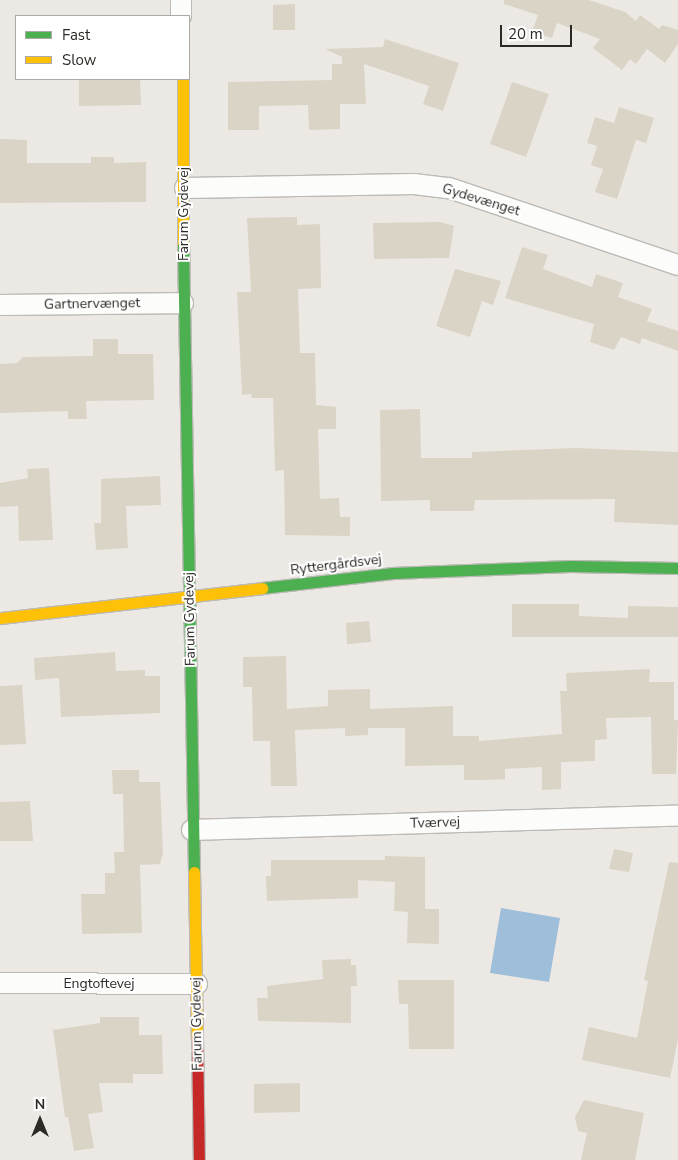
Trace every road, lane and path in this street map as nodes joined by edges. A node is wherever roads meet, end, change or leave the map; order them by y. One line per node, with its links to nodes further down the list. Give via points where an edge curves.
1 (181, 0): 2 (street)
2 (181, 15)
3 (183, 80): 4 (street, Farum Gydevej)
4 (185, 188): 5 (street, Gydevænget, via 414,184 450,188); 6 (street, Farum Gydevej)
5 (678, 265)
6 (183, 303): 7 (street, Gartnervænget); 9 (street, Farum Gydevej)
7 (0, 305)
8 (678, 568): 9 (street, Ryttergårdsvej, via 570,566 410,572)
9 (190, 597): 10 (street, Ryttergårdsvej); 12 (street, Farum Gydevej)
10 (0, 618)
11 (678, 816): 12 (street, Tværvej)
12 (192, 830): 14 (street, Farum Gydevej)
13 (0, 982): 14 (street, Engtoftevej)
14 (197, 984): 15 (street, Farum Gydevej)
15 (199, 1160)

